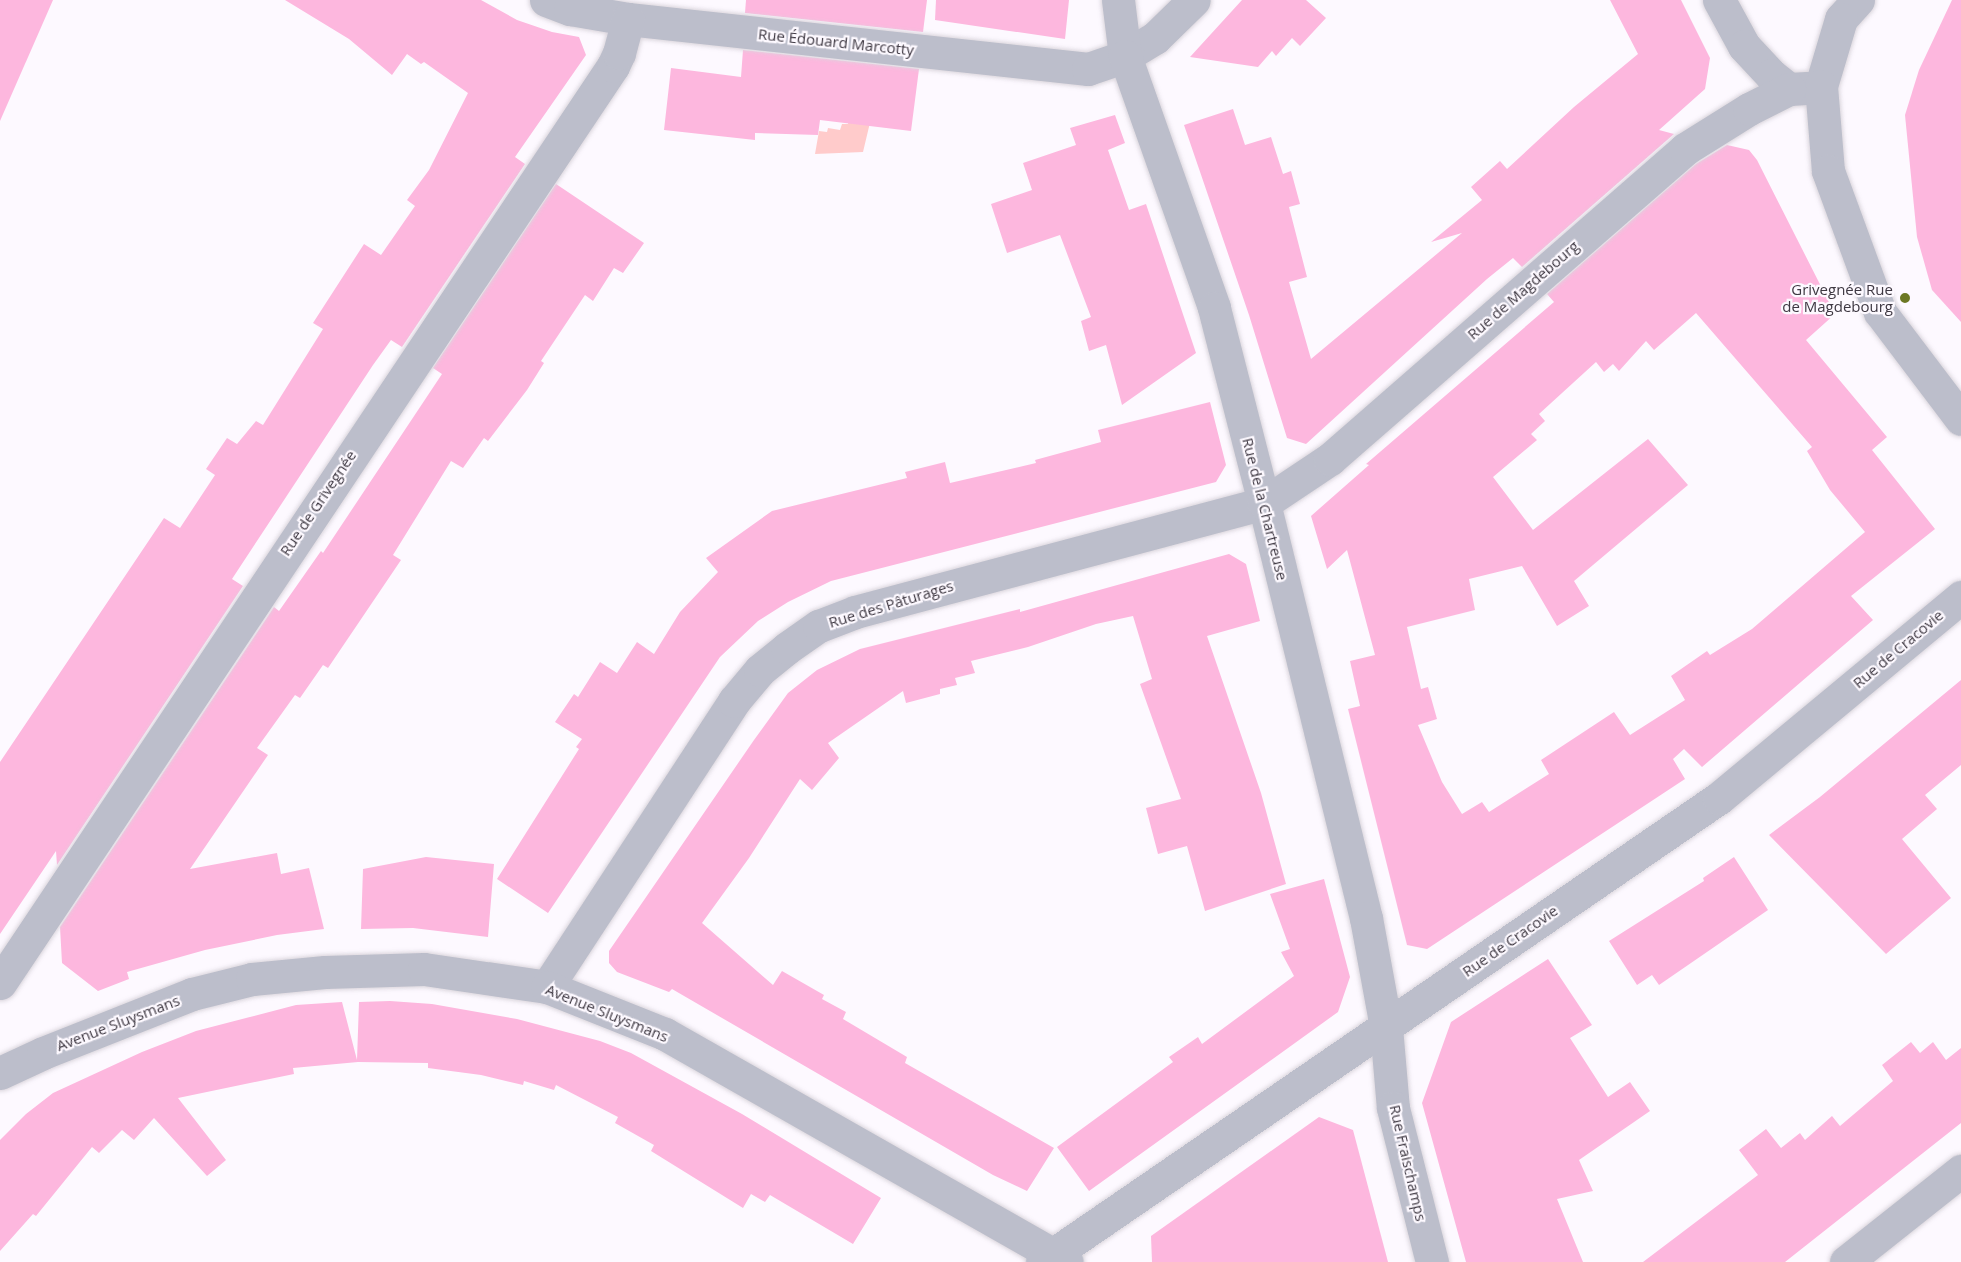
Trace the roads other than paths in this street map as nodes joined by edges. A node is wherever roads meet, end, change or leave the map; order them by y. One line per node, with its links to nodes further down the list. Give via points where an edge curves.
1 (546, 0): 6 (street, Rue Édouard Marcotty, via 570,9)
2 (1118, 0): 7 (street, Rue de la Chartreuse)
3 (1194, 0): 7 (street, Rue Édouard Marcotty, via 1155,38)
4 (1719, 0): 9 (street, via 1744,46)
5 (1858, 0): 8 (street, via 1841,19)
6 (628, 19): 7 (street, Rue Édouard Marcotty, via 1088,69); 13 (street, Rue de Grivegnée, via 612,66)
7 (1125, 56): 11 (street, Rue de la Chartreuse, via 1214,308)
8 (1821, 86): 9 (street); 10 (street, via 1828,171 1880,312)
9 (1789, 89): 11 (street, Rue de Magdebourg, via 1749,108 1684,149 1330,459)
10 (1961, 419)
11 (1264, 503): 14 (street, Rue des Pâturages, via 855,612 819,626 760,670 734,701); 15 (street, Rue de la Chartreuse, via 1366,918)
12 (1961, 597): 15 (street, Rue de Cracovie, via 1719,798)
13 (0, 982)
14 (547, 987): 16 (street, Avenue Sluysmans, via 424,969 252,979 192,994); 18 (street, Avenue Sluysmans, via 665,1034)
15 (1386, 1027): 18 (street, Rue de Cracovie); 19 (street, Rue Fraischamps, via 1393,1108)
16 (0, 1073)
17 (1961, 1171): 20 (street)
18 (1055, 1260)
19 (1432, 1262)
20 (1846, 1262)

